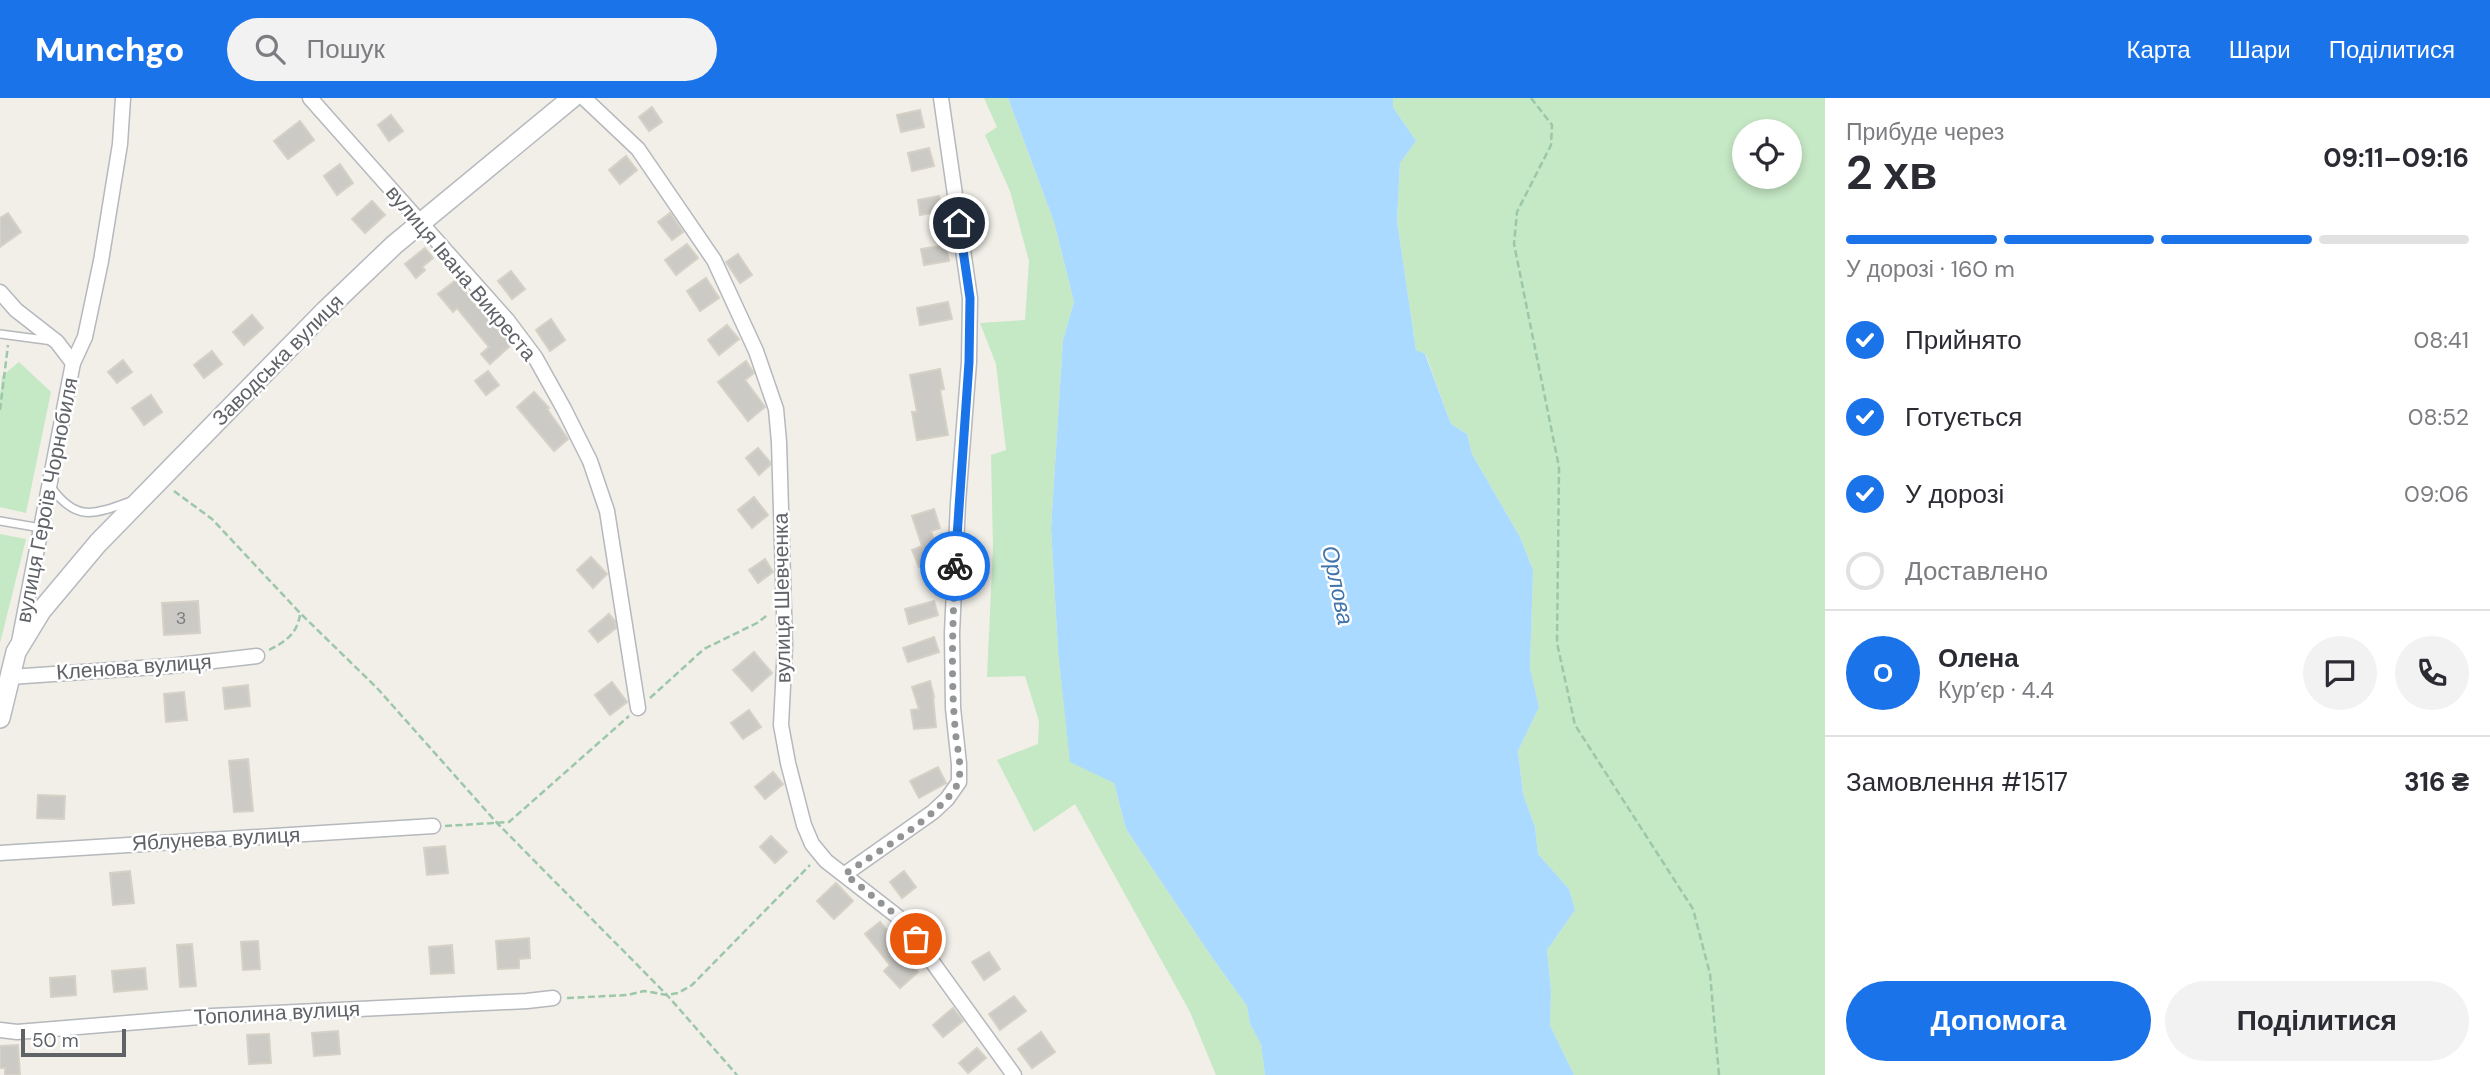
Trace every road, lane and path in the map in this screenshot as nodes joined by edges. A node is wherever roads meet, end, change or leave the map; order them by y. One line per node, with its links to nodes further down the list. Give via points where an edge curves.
1 (123, 98): 12 (street, вулиця Героїв Чорнобиля, via 101,261 85,337)
2 (310, 98): 7 (street, вулиця Івана Викреста)
3 (572, 98): 7 (street, Заводська вулиця)
4 (584, 98): 28 (street, вулиця Шевченка, via 638,149 714,260 756,351 775,409 785,646 781,725 804,825)
5 (940, 98): 29 (street, via 970,298 953,633 959,782 933,812)
6 (1531, 98): 35 (path, via 1552,125 1551,145 1517,212 1514,244 1559,467 1557,643 1575,725 1693,909 1710,974)
7 (419, 223): 14 (street, Заводська вулиця); 23 (street, вулиця Івана Викреста, via 508,321 534,357 590,461 607,511)
8 (0, 292): 11 (street)
9 (0, 334): 10 (lane)
10 (9, 335): 11 (lane); 13 (path)
11 (57, 342): 12 (street)
12 (73, 363): 15 (street, вулиця Героїв Чорнобиля)
13 (0, 410)
14 (158, 479): 16 (street, Заводська вулиця); 19 (path, via 212,520)
15 (50, 486): 16 (lane, via 63,503 86,514); 18 (street, вулиця Героїв Чорнобиля)
16 (141, 497): 20 (street, Заводська вулиця, via 69,575)
17 (0, 521): 18 (lane)
18 (42, 528): 20 (street, вулиця Героїв Чорнобиля)
19 (300, 613): 21 (path, via 287,641); 25 (path, via 377,688)
20 (16, 652): 22 (street, вулиця Героїв Чорнобиля)
21 (257, 656): 22 (street, Кленова вулиця)
22 (10, 677): 24 (street, вулиця Героїв Чорнобиля)
23 (638, 708)
24 (0, 718)
25 (497, 823): 26 (path); 30 (path)
26 (433, 826): 27 (street, Яблунева вулиця)
27 (0, 853)
28 (821, 855): 29 (street, вулиця Шевченка); 30 (path, via 692,985)
29 (845, 874): 34 (street, вулиця Шевченка, via 902,920)
30 (667, 995): 31 (path, via 644,991); 33 (path)
31 (558, 998): 32 (street, Тополина вулиця)
32 (0, 1030)
33 (737, 1075)
34 (1014, 1075)
35 (1719, 1075)

